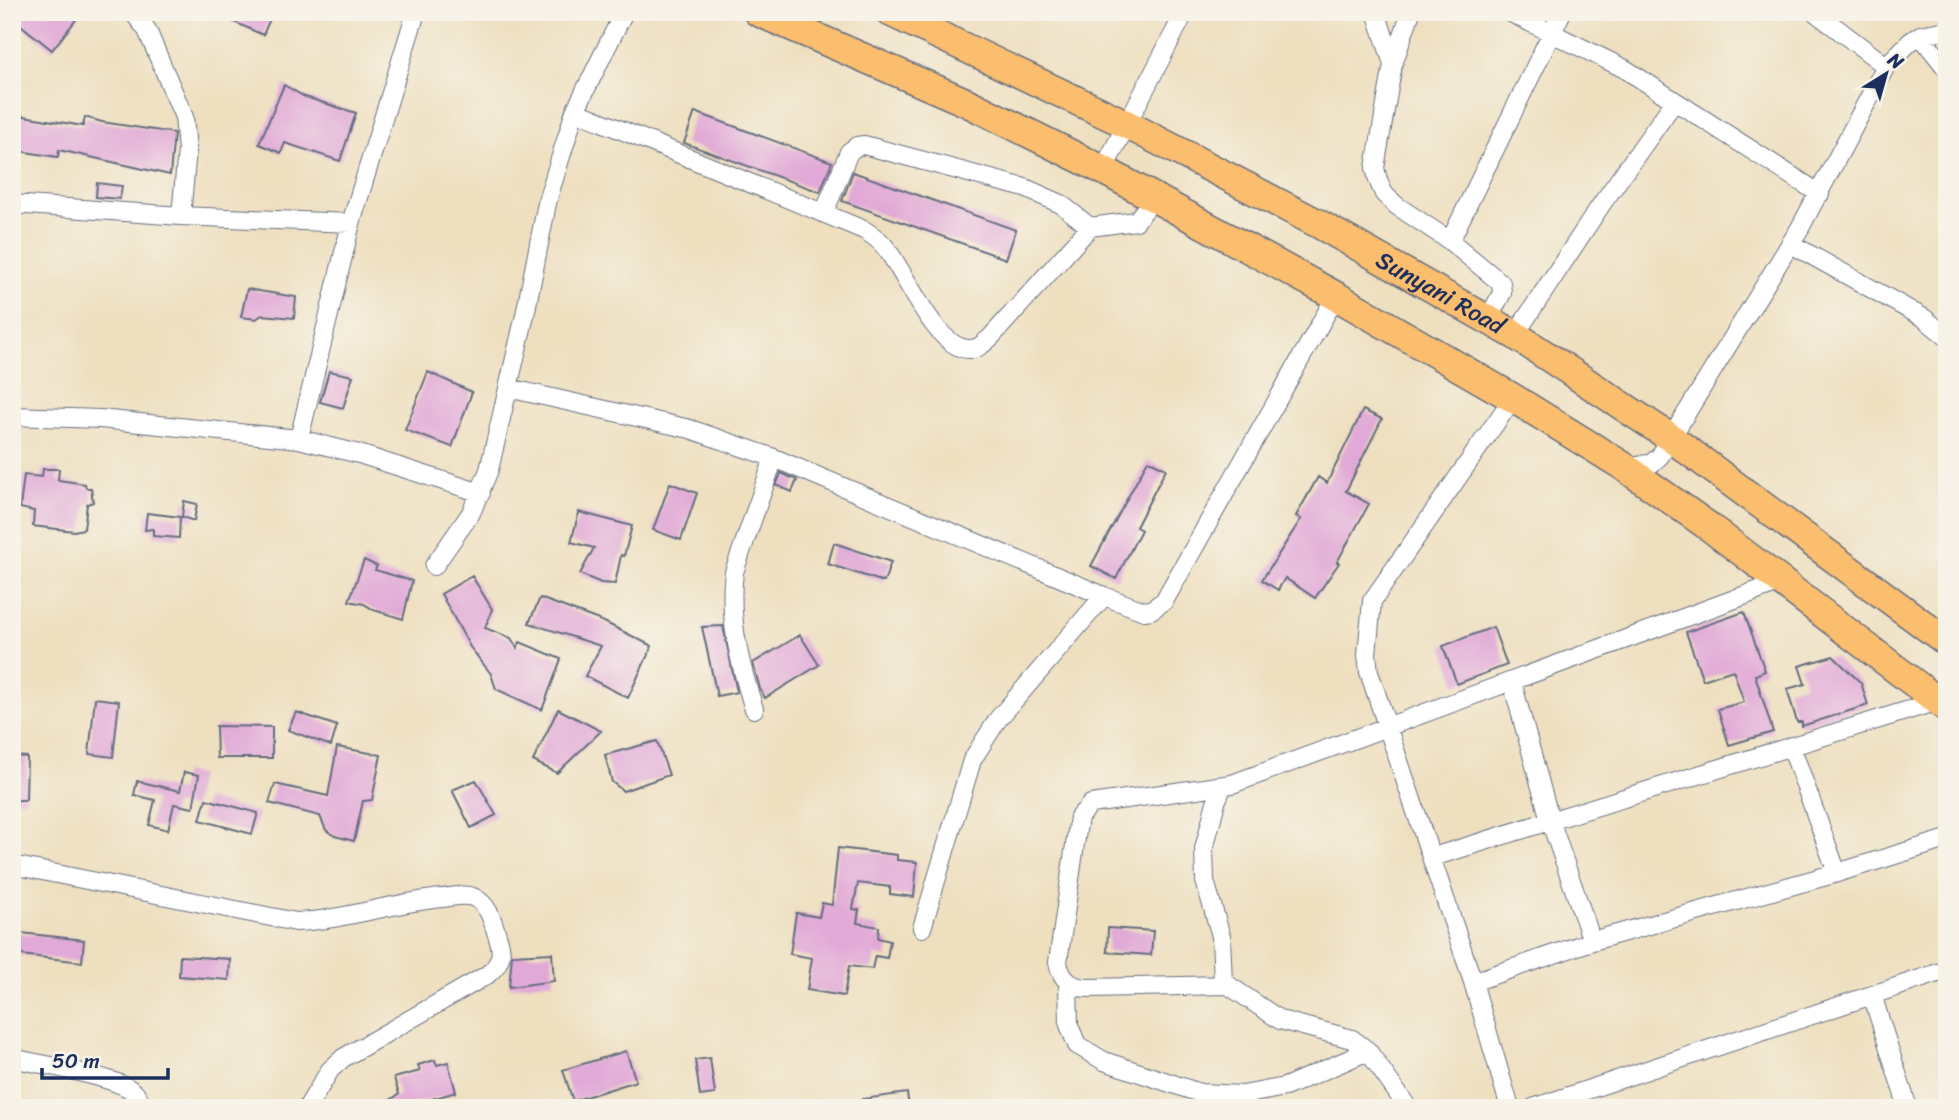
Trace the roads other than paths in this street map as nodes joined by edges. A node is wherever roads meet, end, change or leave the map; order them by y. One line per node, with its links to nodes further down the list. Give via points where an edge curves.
1 (133, 12): 27 (street, via 147,30 184,117 187,150)
2 (416, 12): 28 (street)
3 (624, 12): 20 (street)
4 (758, 12): 22 (main road, via 968,103)
5 (890, 12): 21 (main road, Sunyani Road)
6 (1185, 12): 21 (street)
7 (1376, 12): 16 (street)
8 (1411, 12): 16 (street)
9 (1509, 12): 14 (street)
10 (1562, 12): 14 (street)
11 (1815, 12): 12 (street)
12 (1839, 21): 17 (street)
13 (1947, 30): 15 (street)
14 (1551, 35): 19 (street, via 1625,69); 30 (street)
15 (1920, 36): 17 (street); 18 (street)
16 (1394, 64): 30 (street, via 1375,168 1378,180 1384,194)
17 (1886, 66): 23 (street)
18 (1947, 69)
19 (1674, 102): 23 (street); 34 (street)
20 (575, 111): 26 (street); 36 (street, via 548,198)
21 (1126, 124): 22 (street); 33 (main road, Sunyani Road)
22 (1104, 170): 24 (main road)
23 (1820, 194): 31 (street)
24 (1154, 198): 29 (street, via 1136,221); 32 (main road)
25 (12, 204): 27 (street)
26 (824, 213): 29 (street, via 849,152 864,145 1025,188 1061,204); 29 (street, via 876,237 939,331 953,345 968,349 991,337)
27 (181, 216): 28 (street)
28 (351, 223): 40 (street)
29 (1090, 227)
30 (1450, 241): 33 (street, via 1501,283 1502,293)
31 (1791, 244): 35 (street, via 1904,306); 39 (street)
32 (1336, 296): 37 (main road); 46 (street, via 1164,601 1144,611)
33 (1488, 319): 34 (main road, Sunyani Road)
34 (1515, 335): 39 (main road, Sunyani Road)
35 (1947, 337)
36 (508, 388): 41 (street, via 690,429); 43 (street)
37 (1513, 398): 42 (main road); 51 (street, via 1373,601 1369,672)
38 (12, 416): 40 (street, via 100,419)
39 (1671, 438): 42 (street, via 1651,464); 47 (main road, Sunyani Road)
40 (299, 439): 43 (street)
41 (774, 458): 46 (street); 50 (street, via 732,585 738,651)
42 (1623, 466): 45 (main road)
43 (481, 493): 44 (street)
44 (433, 566)
45 (1781, 582): 48 (street); 49 (main road)
46 (1104, 596): 59 (street, via 984,737 972,760)
47 (1947, 642)
48 (1512, 682): 51 (street); 54 (street)
49 (1942, 704): 52 (street)
50 (754, 709)
51 (1389, 728): 53 (street); 56 (street)
52 (1791, 746): 54 (street); 58 (street)
53 (1223, 786): 62 (street, via 1091,804 1079,817 1059,962 1060,973); 64 (street, via 1205,849 1205,881 1222,936)
54 (1550, 820): 56 (street); 60 (street)
55 (1947, 839): 58 (street)
56 (1433, 857): 63 (street)
57 (12, 865): 69 (street, via 296,922 415,900 465,895 482,903 501,948 496,968 343,1058 330,1070)
58 (1837, 873): 60 (street)
59 (922, 928)
60 (1592, 941): 63 (street)
61 (1947, 970): 65 (street)
62 (1068, 982): 64 (street, via 1077,988); 66 (street, via 1069,1025 1077,1045 1104,1061 1200,1093 1243,1096 1285,1087)
63 (1473, 982): 71 (street)
64 (1223, 984): 66 (street, via 1280,1020 1352,1039)
65 (1872, 995): 72 (street); 73 (street)
66 (1368, 1051): 70 (street)
67 (12, 1058): 68 (street, via 114,1082 130,1089)
68 (143, 1108)
69 (307, 1108)
70 (1408, 1108)
71 (1510, 1108)
72 (1533, 1108)
73 (1908, 1108)

